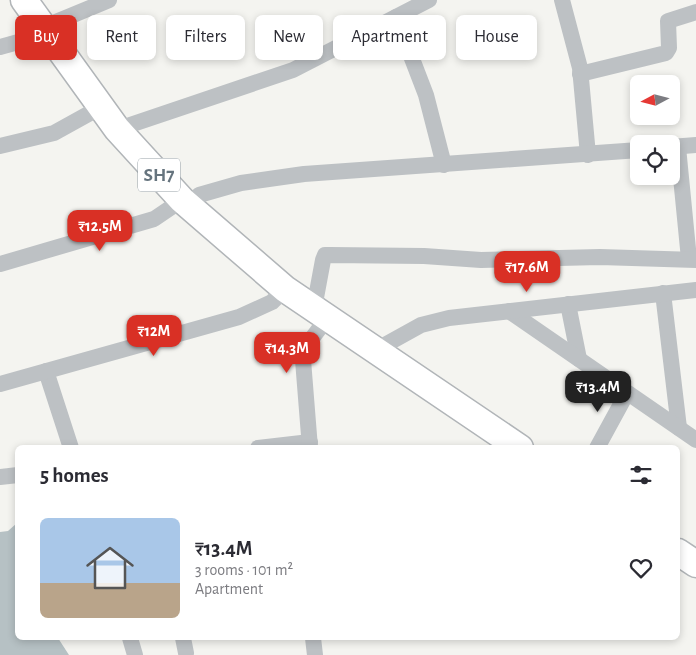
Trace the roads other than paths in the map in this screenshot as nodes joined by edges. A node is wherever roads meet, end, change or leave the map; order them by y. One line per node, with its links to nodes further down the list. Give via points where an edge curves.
1 (24, 0): 7 (main road, SH7)
2 (41, 0): 8 (main road, SH7)
3 (109, 0): 9 (street)
4 (429, 0): 10 (street)
5 (562, 0): 17 (street)
6 (696, 12): 17 (street, via 668,21 669,48 666,53)
7 (38, 15)
8 (46, 15)
9 (77, 15)
10 (400, 15)
11 (15, 41): 12 (street)
12 (0, 47)
13 (333, 49): 19 (street, via 293,70)
14 (71, 60): 18 (main road, SH7)
15 (77, 60): 19 (main road, SH7)
16 (413, 60): 25 (street, via 426,95)
17 (580, 74): 24 (street)
18 (101, 107): 21 (street, via 54,133); 27 (main road, SH7, via 117,129)
19 (130, 125): 27 (main road, SH7)
20 (696, 145): 22 (street)
21 (0, 146)
22 (680, 147)
23 (630, 151): 24 (street)
24 (588, 155): 25 (street)
25 (444, 165): 27 (street, via 304,174 241,183)
26 (680, 180): 28 (street)
27 (190, 197): 29 (street, via 154,219); 30 (main road, SH7); 34 (main road, SH7, via 286,273)
28 (692, 260): 34 (street, via 600,257 481,260 325,255 322,260)
29 (0, 264)
30 (285, 289): 34 (main road, SH7); 38 (street, via 272,302 239,317)
31 (696, 290): 32 (street)
32 (663, 293): 33 (street); 41 (street)
33 (568, 304): 35 (street); 37 (street)
34 (322, 310): 36 (main road, SH7); 44 (street, via 303,360)
35 (509, 311): 36 (street, via 421,325); 37 (street)
36 (374, 351): 45 (main road, SH7)
37 (579, 359): 40 (street)
38 (46, 371): 39 (street); 43 (street)
39 (0, 384)
40 (627, 392): 41 (street); 46 (street)
41 (679, 428): 42 (street)
42 (696, 440)
43 (70, 445)
44 (310, 445)
45 (515, 445)
46 (599, 445)
47 (15, 475): 48 (street)
48 (0, 477)
49 (680, 553): 50 (main road)
50 (696, 564)
51 (131, 640): 53 (street)
52 (312, 640): 54 (street)
53 (135, 655)
54 (315, 655)

